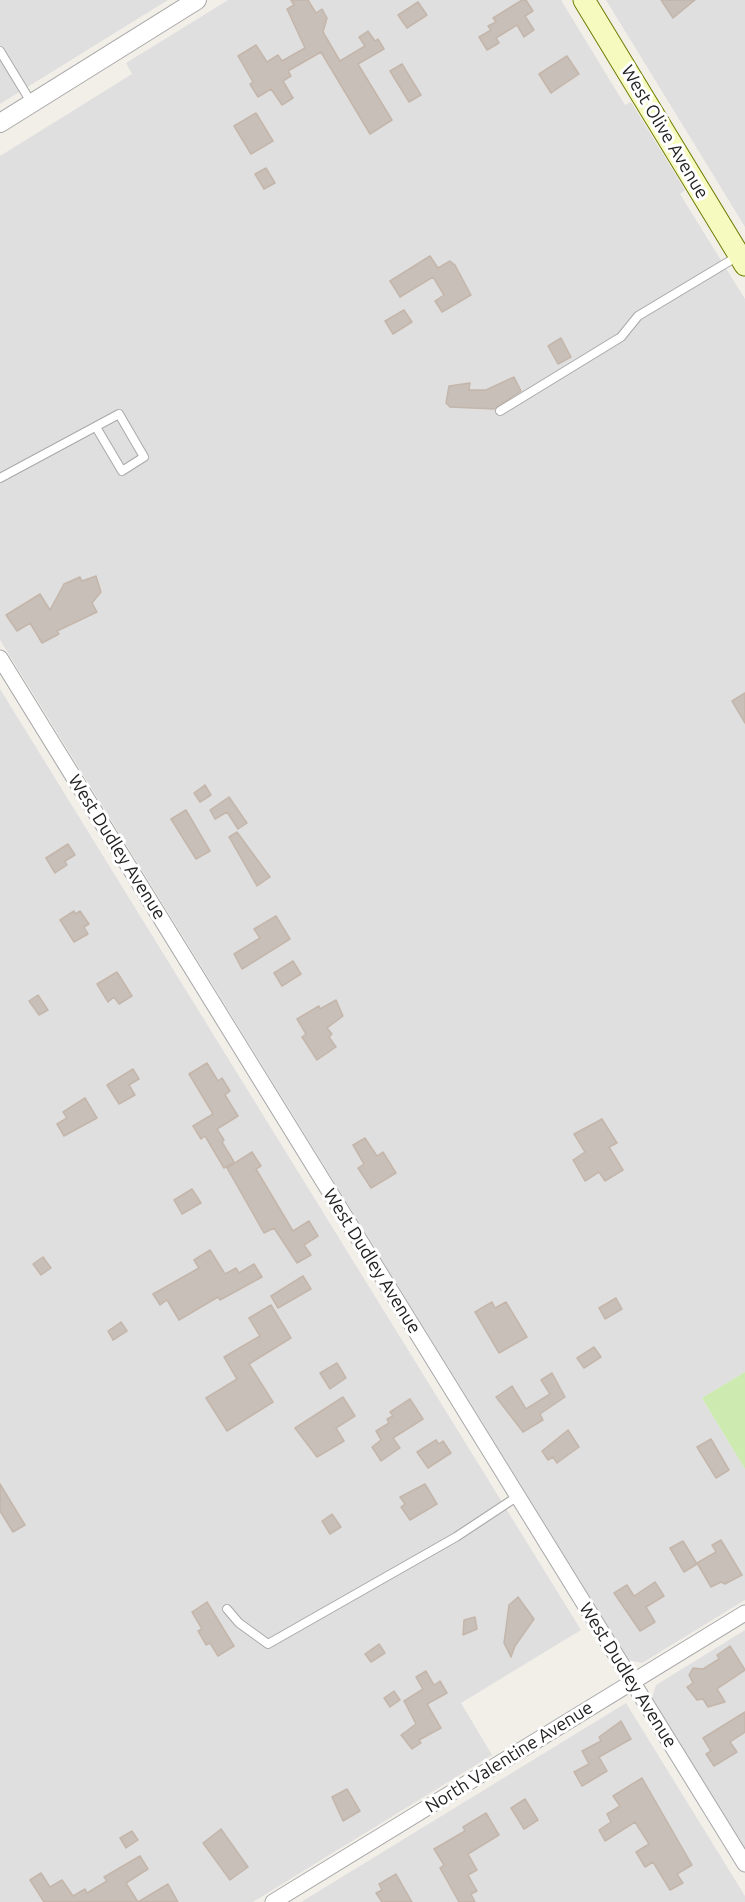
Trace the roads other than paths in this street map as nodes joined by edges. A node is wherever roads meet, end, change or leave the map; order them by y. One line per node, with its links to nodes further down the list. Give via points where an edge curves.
1 (197, 0): 4 (street)
2 (584, 0): 6 (main road, West Olive Avenue)
3 (0, 51): 4 (lane)
4 (32, 104): 5 (street)
5 (0, 123)
6 (743, 260): 7 (lane, via 638,316 621,337)
7 (500, 411)
8 (96, 427): 8 (lane, via 119,414 144,457 122,471); 9 (lane)
9 (0, 478)
10 (0, 658): 11 (street, West Dudley Avenue)
11 (518, 1496): 12 (lane, via 456,1537 268,1644); 14 (street, West Dudley Avenue)
12 (227, 1609)
13 (745, 1613): 14 (street, North Valentine Avenue)
14 (632, 1682): 15 (street, West Dudley Avenue); 16 (street, North Valentine Avenue)
15 (745, 1864)
16 (273, 1902)

